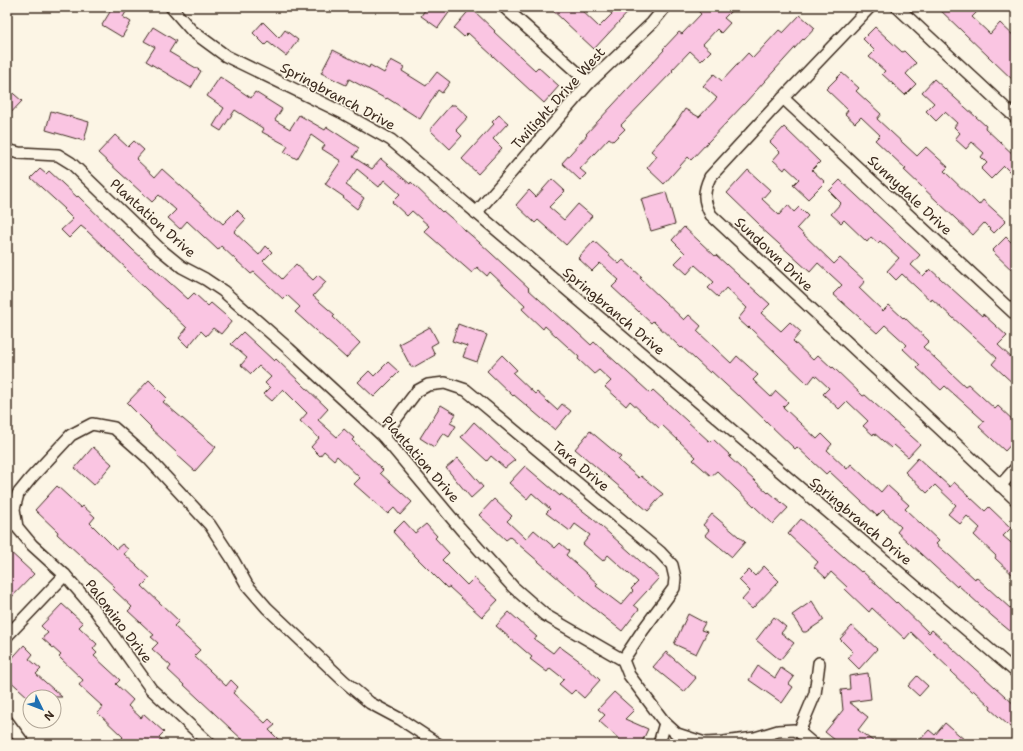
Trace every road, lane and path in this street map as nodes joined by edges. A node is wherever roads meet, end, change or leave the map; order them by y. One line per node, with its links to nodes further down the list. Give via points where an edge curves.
1 (171, 7): 10 (street, Springbranch Drive, via 192,31 226,56 341,112 391,140)
2 (504, 7): 6 (street)
3 (665, 7): 6 (street, Twilight Drive West, via 652,23)
4 (870, 7): 7 (street, Sundown Drive)
5 (897, 7): 8 (street)
6 (589, 83): 10 (street, Twilight Drive West)
7 (783, 98): 11 (street, Sunnydale Drive); 14 (street, Sundown Drive, via 710,177 704,196 711,215)
8 (1016, 118)
9 (7, 150): 12 (street, Plantation Drive, via 58,155 72,163 160,249 182,267 223,291)
10 (476, 213): 20 (street, Springbranch Drive)
11 (1016, 315)
12 (383, 436): 18 (street, Plantation Drive, via 513,587 544,615); 18 (street, Tara Drive, via 422,388 445,383 466,390 660,552 672,566 674,588)
13 (1016, 468): 14 (street)
14 (1000, 486): 15 (street, Sundown Drive)
15 (1016, 500)
16 (65, 575): 17 (street); 25 (street, Palomino Drive, via 95,610 151,689); 26 (street, Palomino Drive, via 32,545 17,527 14,509 18,494 70,435 92,424 114,428 148,458 210,525 247,586 267,608 344,682 370,703)
17 (7, 636)
18 (623, 660): 22 (street, via 629,675)
19 (819, 663): 23 (street, via 815,694)
20 (1016, 672)
21 (7, 721): 24 (street)
22 (665, 723): 23 (street, via 677,734 705,743 755,738 778,731); 27 (street)
23 (799, 732): 28 (street)
24 (24, 744)
25 (210, 744)
26 (438, 744)
27 (659, 744)
28 (813, 744)

